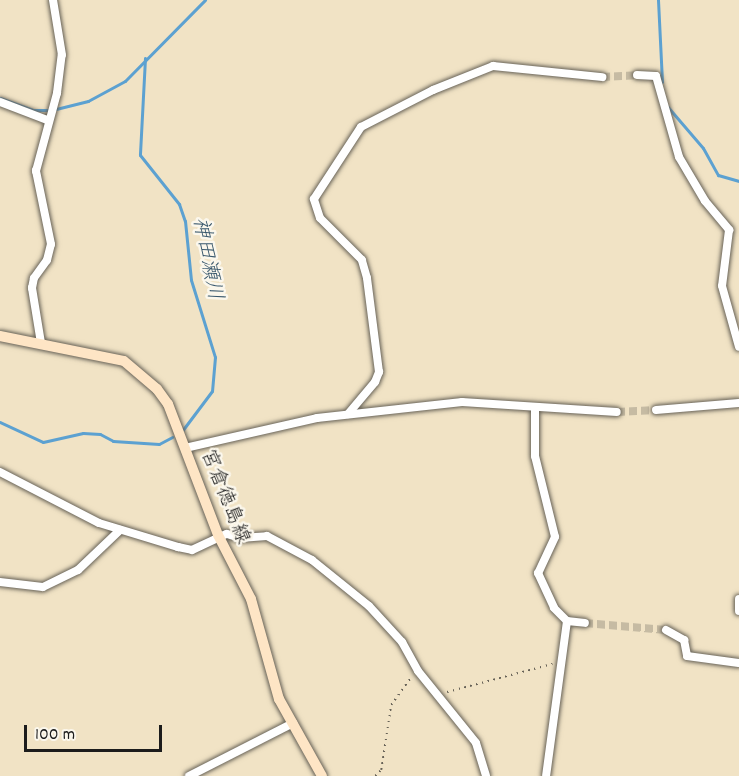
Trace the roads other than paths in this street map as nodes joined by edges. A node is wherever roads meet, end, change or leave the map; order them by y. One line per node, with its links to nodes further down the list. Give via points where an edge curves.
1 (53, 0): 5 (street, via 62,55 57,93)
2 (638, 75): 8 (street, via 656,76 679,157 705,201 729,230 722,286)
3 (602, 78): 13 (street, via 494,66 433,90 361,127 314,199 320,218 362,260 367,278 379,372)
4 (0, 102): 5 (street)
5 (47, 120): 7 (street, via 36,171 51,244 32,288)
6 (0, 336): 7 (main road, 宮倉徳島線)
7 (41, 343): 14 (main road, 宮倉徳島線, via 105,356 137,370 168,404)
8 (739, 347)
9 (739, 404): 11 (street)
10 (535, 407): 12 (street); 13 (street, via 462,402); 21 (street, via 535,456 555,537 538,573 554,608)
11 (656, 410)
12 (617, 412)
13 (348, 414): 14 (street)
14 (185, 448): 17 (main road, 宮倉徳島線)
15 (0, 472): 16 (street)
16 (120, 530): 17 (street, via 192,550); 18 (street, via 78,570 43,587)
17 (218, 535): 25 (main road, 宮倉徳島線, via 251,599 272,682); 28 (street, via 267,536 312,560 369,606 402,642 418,671 476,743)
18 (0, 582)
19 (739, 599): 20 (street)
20 (739, 611)
21 (567, 621): 22 (street); 29 (street)
22 (585, 623)
23 (666, 630): 24 (street, via 684,640 687,656)
24 (739, 663)
25 (292, 723): 26 (street); 27 (main road, 宮倉徳島線)
26 (189, 776)
27 (321, 776)
28 (486, 776)
29 (546, 776)

